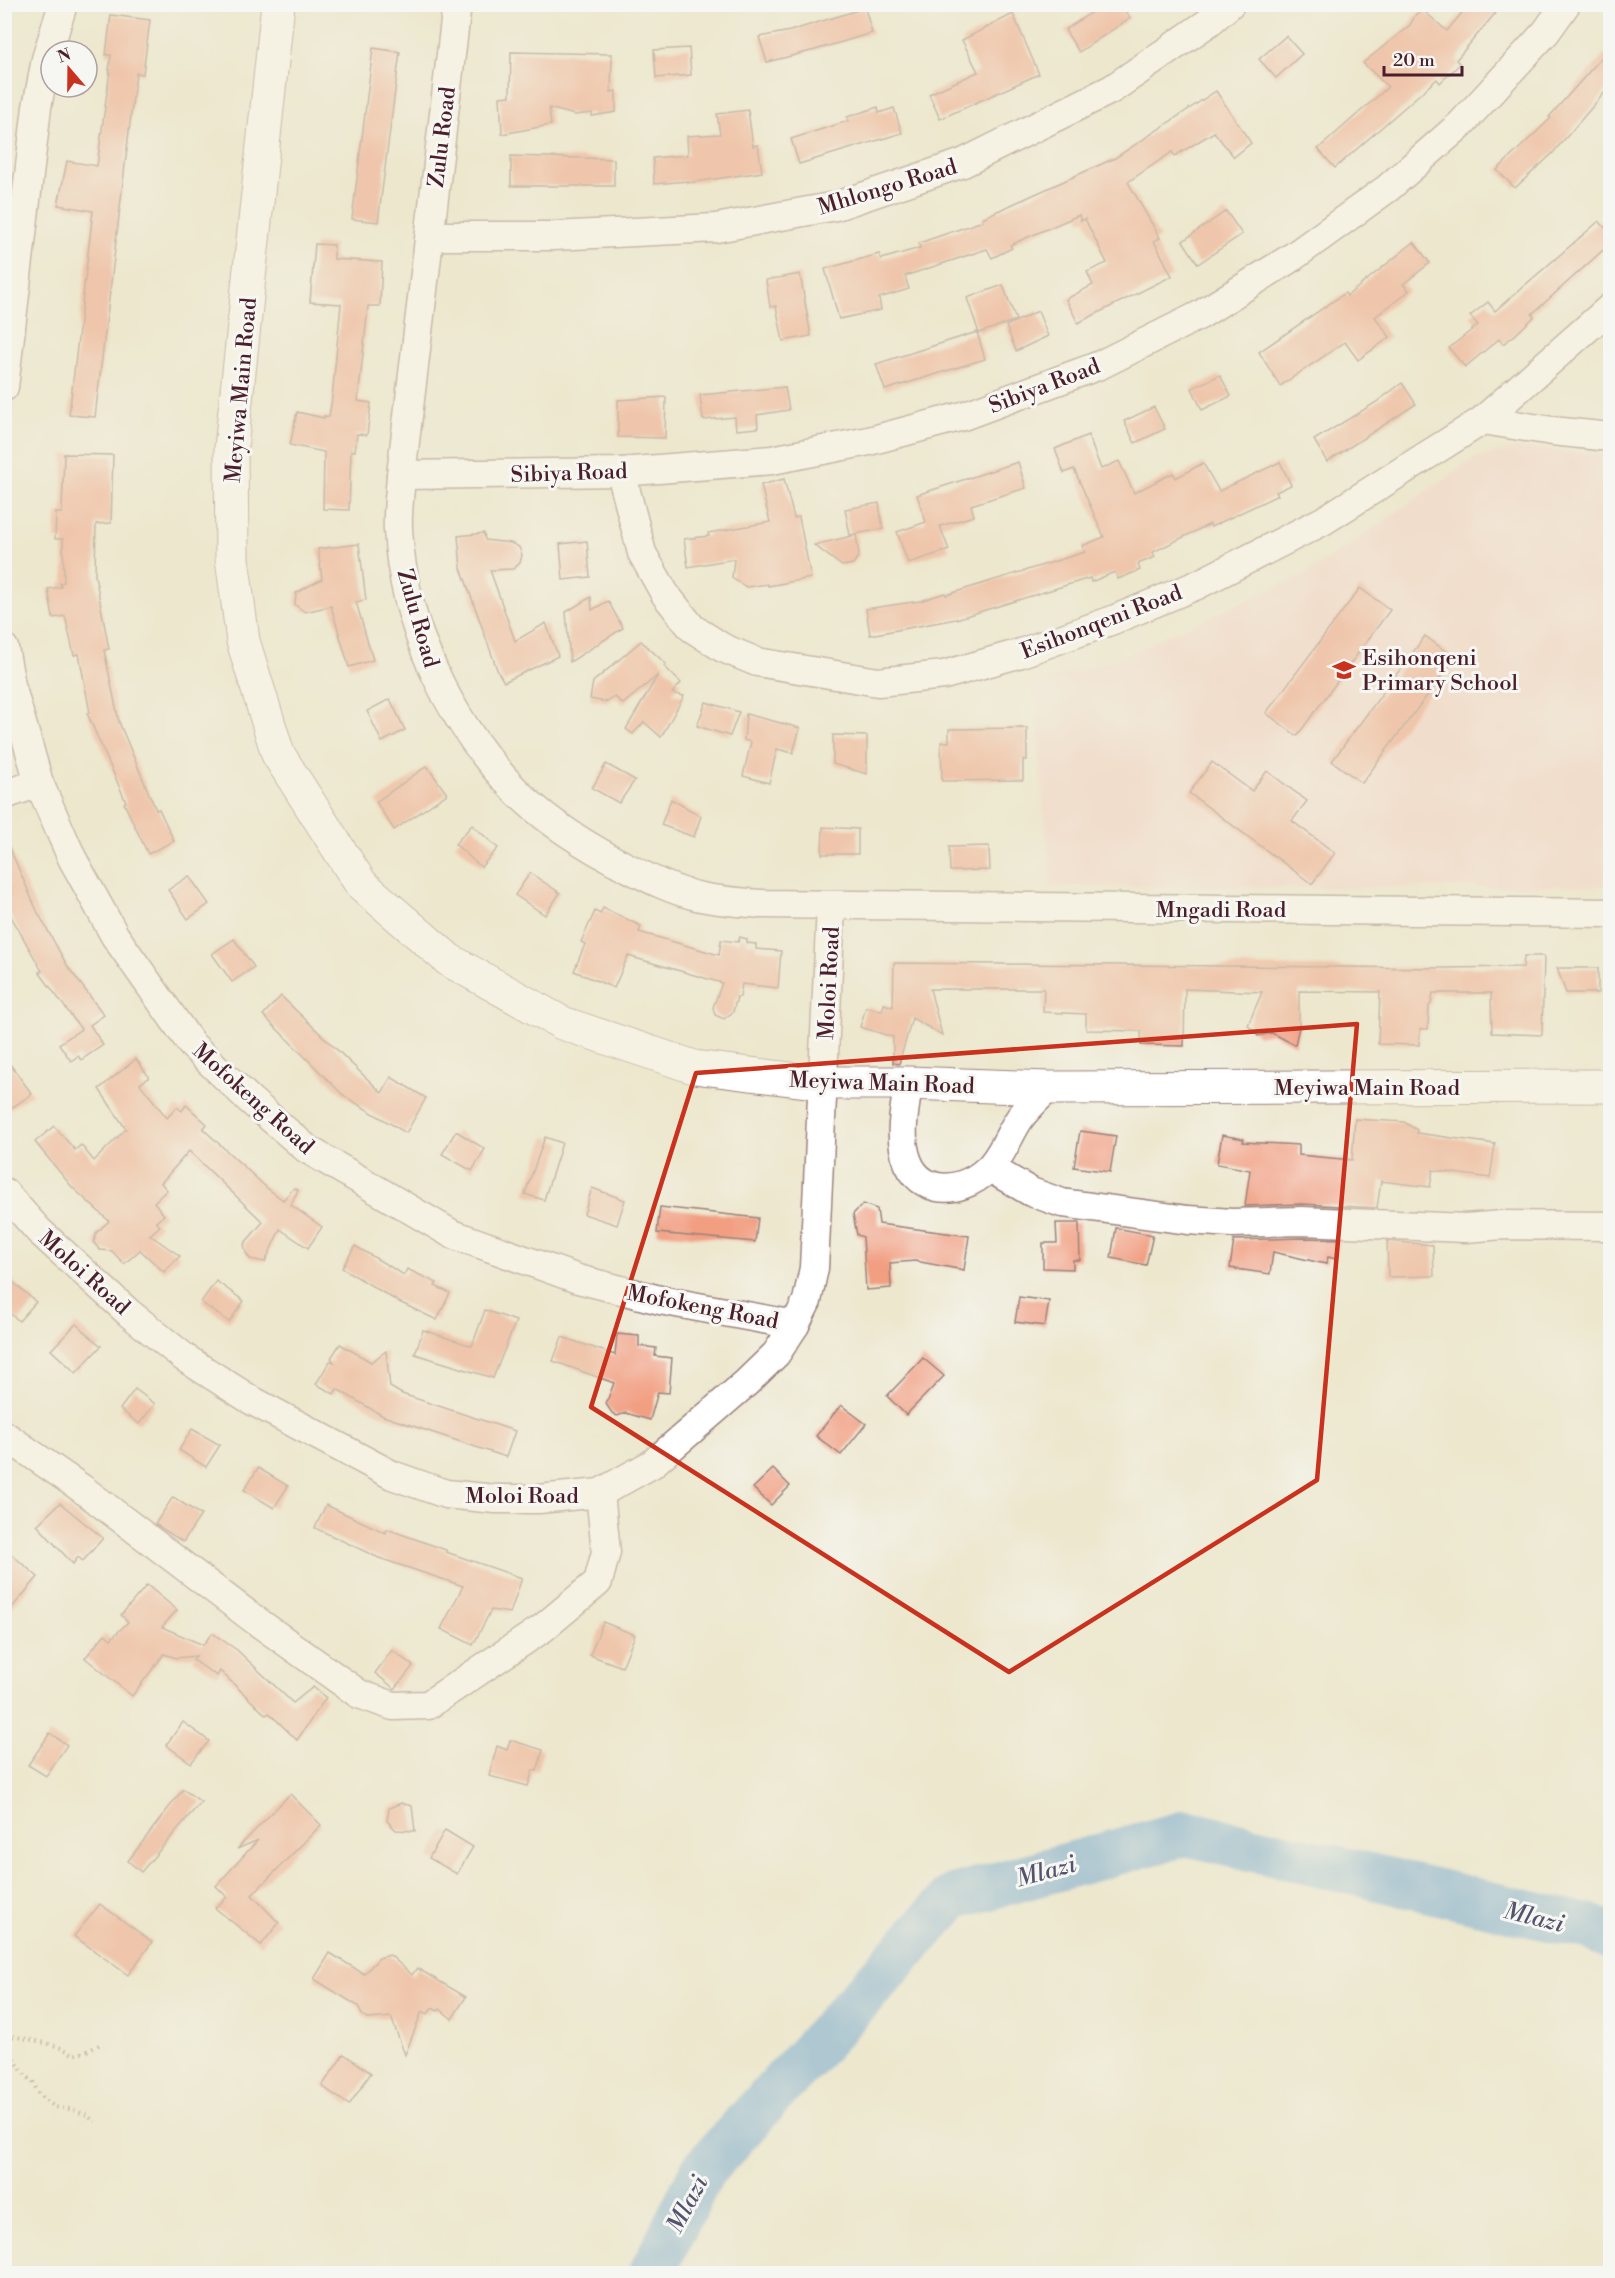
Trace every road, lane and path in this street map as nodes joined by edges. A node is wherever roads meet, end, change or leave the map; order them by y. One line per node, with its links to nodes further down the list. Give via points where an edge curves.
1 (63, 4): 8 (street, via 46,59 37,107)
2 (278, 4): 18 (street, Meyiwa Main Road, via 231,448 232,558 243,641 278,754 361,884 449,960 562,1023 694,1067)
3 (457, 4): 6 (street, Zulu Road)
4 (1230, 4): 6 (street, Mhlongo Road, via 1112,89 963,163 836,206 716,228 553,236)
5 (1566, 4): 11 (street, Sibiya Road, via 1546,32 1461,124 1388,188 1293,256 1200,315 1100,365 963,416 869,441 772,460)
6 (430, 236): 12 (street, Zulu Road)
7 (1611, 308): 9 (street, Esihonqeni Road)
8 (4, 387)
9 (1483, 420): 10 (street); 11 (street, Esihonqeni Road, via 1323,521 1197,585 1021,653 944,675 878,681 757,662 723,648 692,628 665,594 642,553)
10 (1611, 437)
11 (621, 472): 12 (street, Sibiya Road)
12 (401, 475): 16 (street, Zulu Road, via 398,528 404,582 420,637 439,683 470,737 515,790 576,840 657,881 700,897)
13 (4, 648): 14 (street, Mofokeng Road)
14 (39, 783): 15 (street); 25 (street, Mofokeng Road, via 72,858 115,936 192,1045 307,1149 452,1234 557,1272 660,1300)
15 (4, 795)
16 (831, 906): 17 (street, Mngadi Road); 18 (street, Moloi Road)
17 (1611, 913)
18 (823, 1083): 19 (street, Meyiwa Main Road); 25 (street, Moloi Road, via 814,1268 807,1301)
19 (908, 1083): 21 (street, Meyiwa Main Road); 22 (street, via 904,1147 919,1178 934,1187 954,1189)
20 (1611, 1086): 21 (street, Meyiwa Main Road)
21 (1048, 1088): 22 (street, via 1020,1118)
22 (990, 1168): 24 (street, via 1031,1192 1062,1203 1188,1220 1465,1228)
23 (4, 1192): 27 (street, Moloi Road, via 39,1231 185,1359 251,1400 392,1475 446,1494 495,1500)
24 (1611, 1226)
25 (795, 1325): 27 (street, Moloi Road, via 776,1354 652,1464)
26 (4, 1435): 27 (street, via 359,1694 393,1706 428,1705 543,1628 598,1582 606,1552)
27 (600, 1493)
28 (6, 2035): 29 (path, via 51,2045 73,2055); 30 (path, via 5,2046 41,2096 53,2106 87,2115)
29 (103, 2043)
30 (95, 2122)

